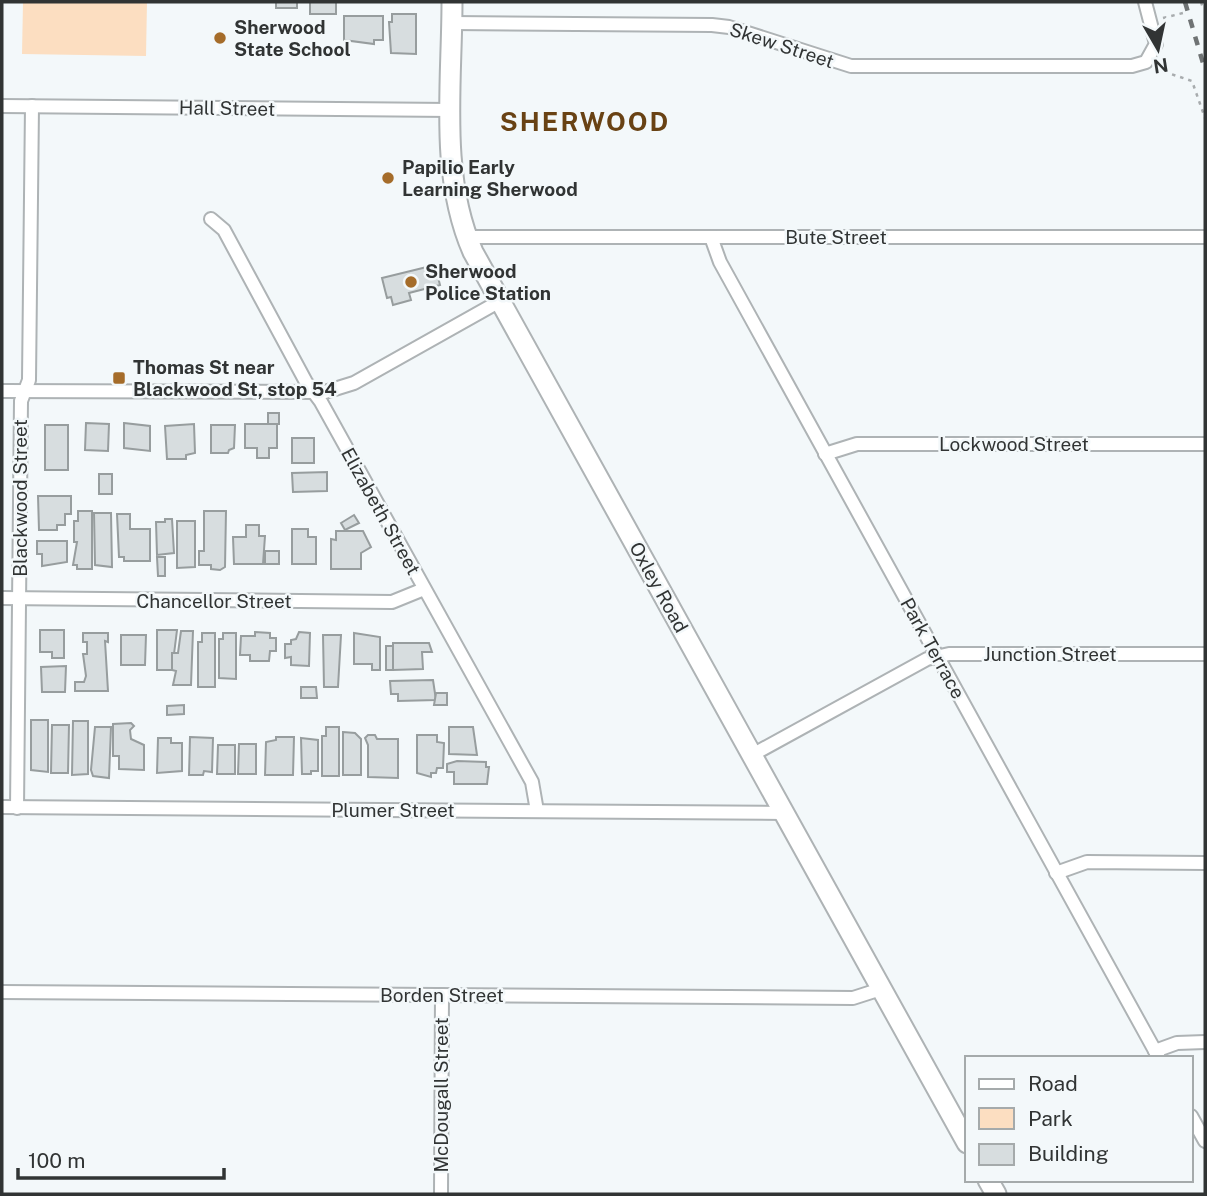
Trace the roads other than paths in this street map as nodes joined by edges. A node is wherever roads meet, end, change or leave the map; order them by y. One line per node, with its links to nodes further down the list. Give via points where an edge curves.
1 (452, 2): 3 (main road, Oxley Road)
2 (1145, 2): 3 (street, Skew Street, via 1155,38 1152,56 1132,66 851,66 721,26)
3 (452, 23): 6 (main road, Oxley Road)
4 (2, 106): 5 (street, Hall Street)
5 (32, 106): 6 (street, Hall Street); 13 (street, Blackwood Street, via 29,380)
6 (451, 110): 8 (main road, Oxley Road, via 453,187)
7 (211, 219): 14 (street, Elizabeth Street, via 224,230)
8 (466, 237): 9 (street, Bute Street); 11 (main road, Oxley Road)
9 (711, 237): 10 (street, Bute Street); 16 (street, Park Terrace, via 720,262)
10 (1205, 237)
11 (500, 301): 14 (street, via 354,383); 22 (main road, Oxley Road)
12 (2, 391): 13 (street)
13 (25, 391): 14 (street); 19 (street, Blackwood Street, via 20,401)
14 (313, 392): 17 (street, Elizabeth Street)
15 (1205, 444): 16 (street, Lockwood Street, via 857,444)
16 (825, 454): 21 (street, Park Terrace)
17 (424, 589): 19 (street, Chancellor Street, via 392,602); 25 (street, Elizabeth Street, via 532,782)
18 (2, 598): 19 (street, Chancellor Street)
19 (19, 599): 24 (street, Blackwood Street)
20 (1205, 654): 21 (street, Junction Street)
21 (937, 657): 22 (street, Junction Street); 28 (street, Park Terrace)
22 (752, 755): 26 (main road, Oxley Road)
23 (2, 807): 24 (street, Plumer Street)
24 (17, 808): 25 (street, Plumer Street)
25 (537, 811): 26 (street, Plumer Street)
26 (784, 813): 29 (main road, Oxley Road)
27 (1205, 863): 28 (street, via 1087,862)
28 (1056, 873): 33 (street, Park Terrace)
29 (881, 989): 31 (street, Borden Street, via 853,998); 35 (main road, Oxley Road)
30 (2, 992): 31 (street, Borden Street)
31 (442, 995): 37 (street, McDougall Street)
32 (1205, 1042): 33 (street, via 1177,1043)
33 (1157, 1054)
34 (1193, 1120): 36 (street)
35 (965, 1139)
36 (1205, 1141)
37 (441, 1194)

